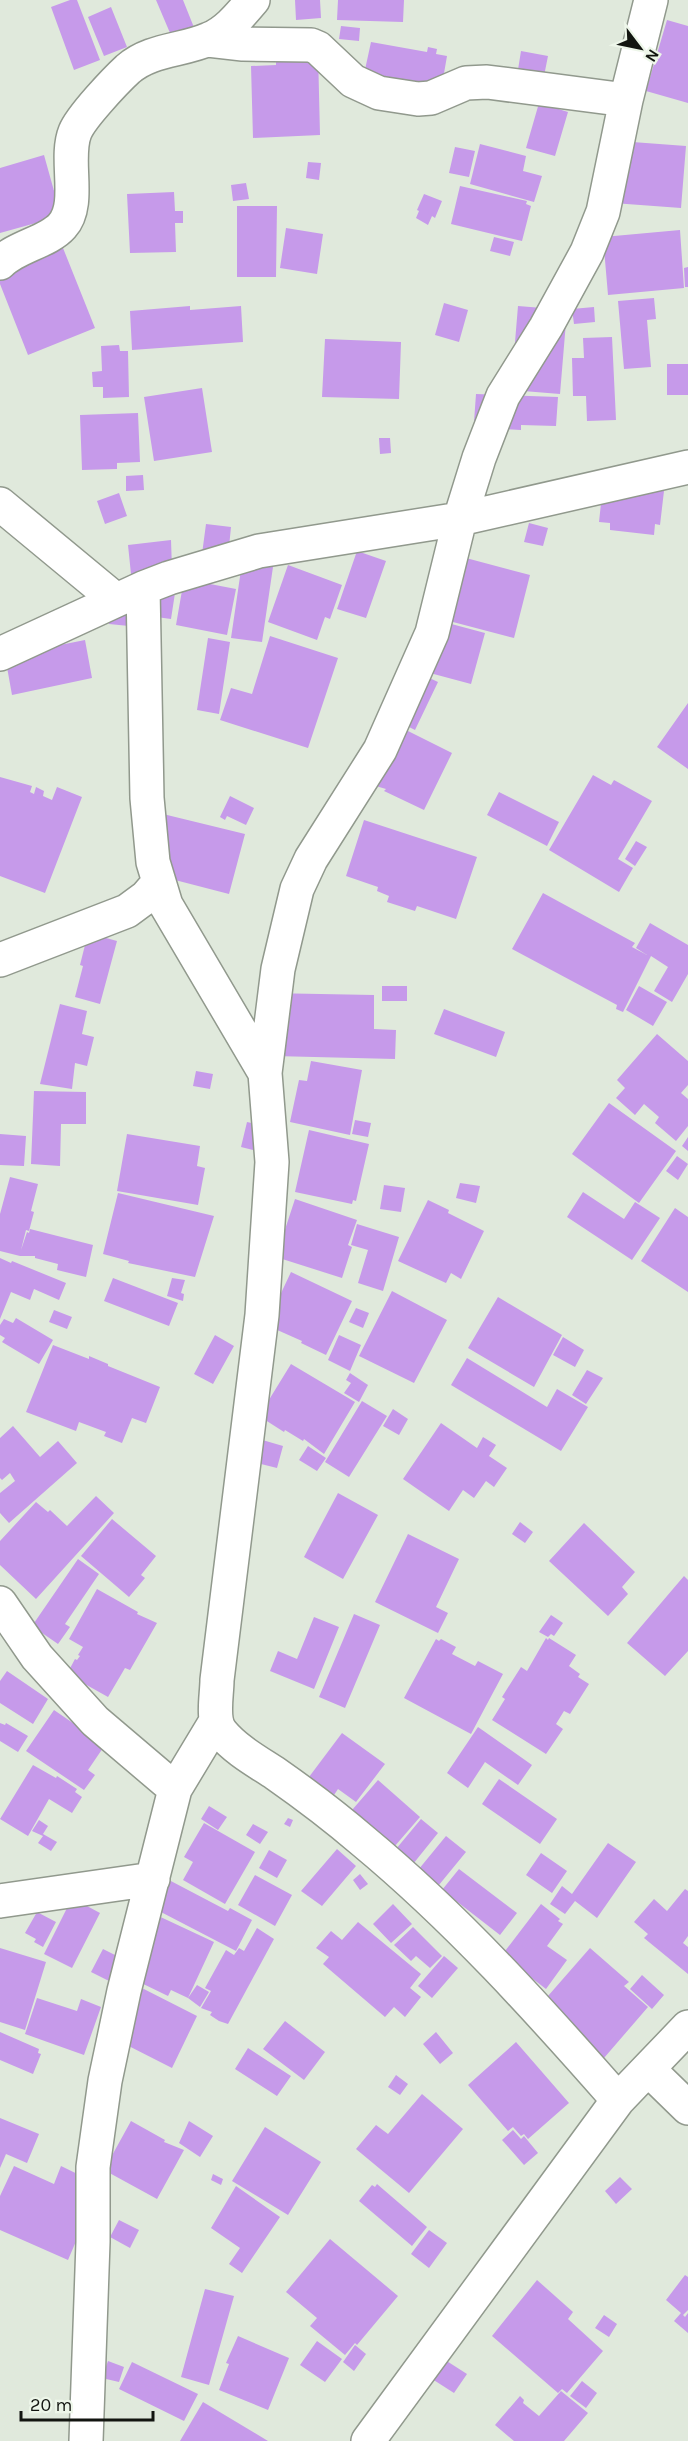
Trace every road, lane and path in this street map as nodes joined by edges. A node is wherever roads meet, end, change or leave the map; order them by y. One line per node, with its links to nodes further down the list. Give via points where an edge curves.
1 (253, 0): 3 (street, via 224,31)
2 (651, 0): 4 (street)
3 (208, 40): 4 (street, via 311,45 353,81 379,93 418,99 440,96 466,83 487,82); 5 (street, via 148,56 128,69 75,132 71,204 63,225 8,255)
4 (626, 100): 8 (street, via 603,212 546,327 503,396)
5 (0, 264)
6 (688, 467): 8 (street)
7 (0, 504): 9 (street)
8 (460, 519): 9 (street, via 259,551); 13 (street, via 432,633 404,698 380,750 310,859 297,889 278,969)
9 (130, 594): 10 (street); 11 (street, via 153,862)
10 (0, 654)
11 (159, 882): 12 (street, via 127,911); 13 (street, via 166,905)
12 (0, 960)
13 (265, 1073): 15 (street, via 272,1162 262,1315 217,1680)
14 (0, 1603): 16 (street, via 37,1657 95,1721)
15 (216, 1721): 16 (street); 21 (street, via 222,1734 237,1747 365,1842 471,1940)
16 (175, 1789): 17 (street)
17 (153, 1879): 18 (street); 23 (street, via 105,2081 93,2167)
18 (0, 1901)
19 (688, 2027): 20 (street)
20 (648, 2069): 21 (street); 22 (street)
21 (618, 2100): 24 (street)
22 (688, 2108)
23 (86, 2441)
24 (368, 2441)

